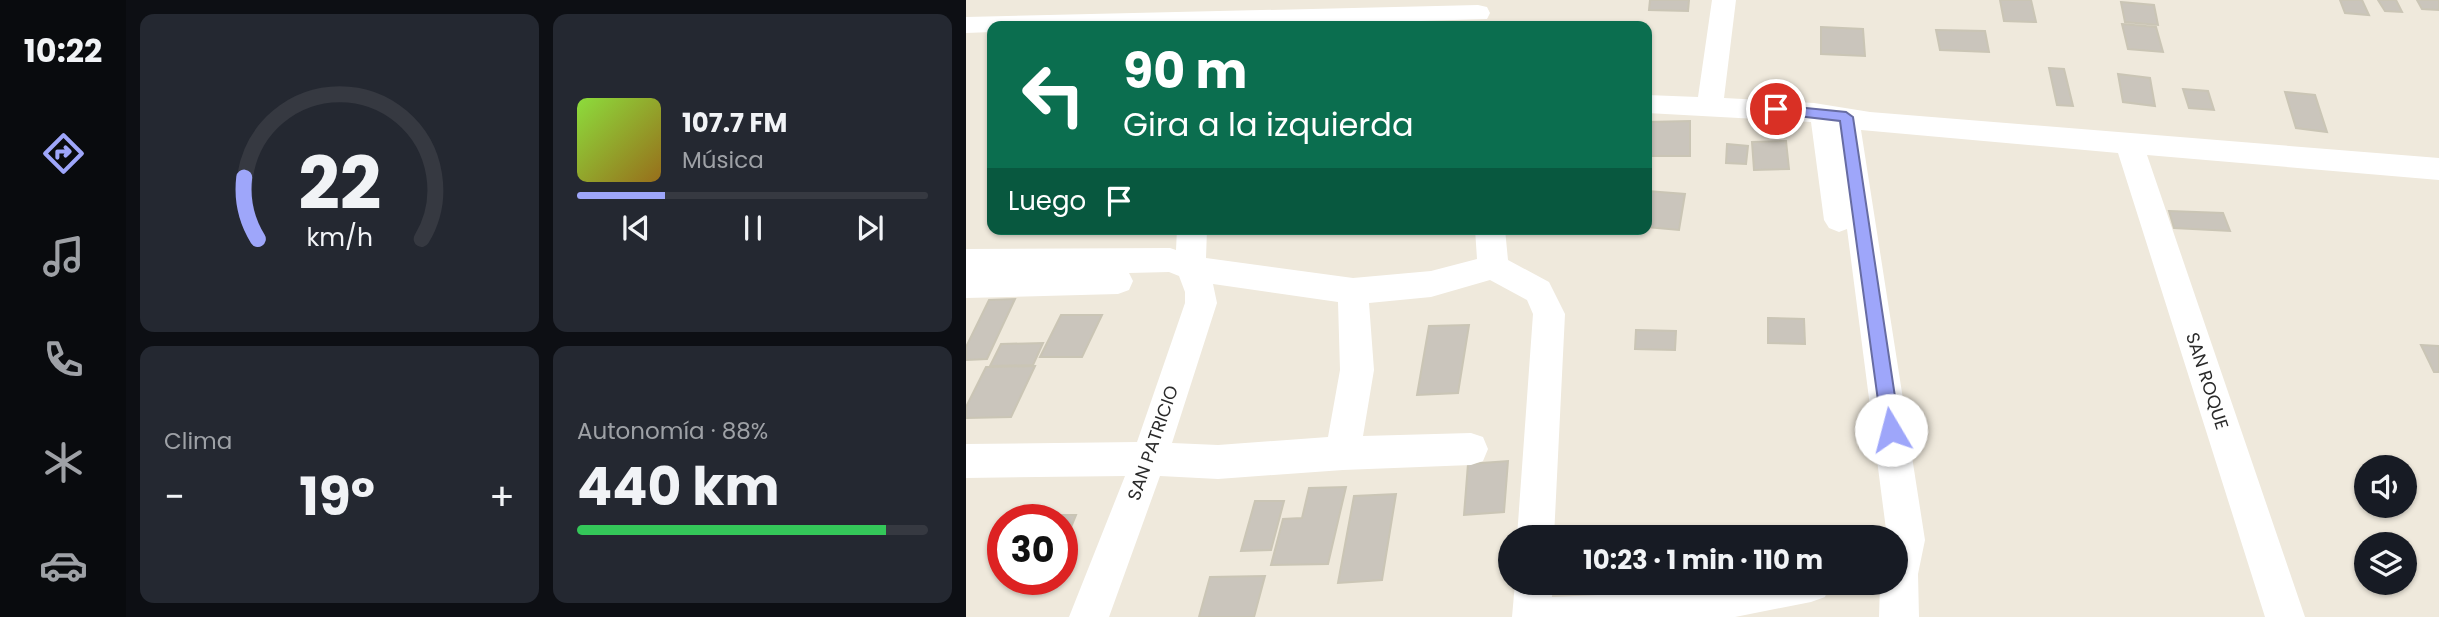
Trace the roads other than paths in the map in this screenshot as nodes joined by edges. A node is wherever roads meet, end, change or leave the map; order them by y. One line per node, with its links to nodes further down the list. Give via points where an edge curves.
1 (1281, 0): 6 (street)
2 (1724, 0): 11 (street)
3 (1042, 4): 4 (street); 6 (street)
4 (966, 10)
5 (1478, 13): 6 (street)
6 (1228, 16): 7 (street)
7 (1082, 21)
8 (987, 24): 9 (street)
9 (966, 25)
10 (1652, 104): 11 (street)
11 (1710, 108): 12 (street, via 1731,117)
12 (1842, 122): 13 (street); 27 (street); 28 (street)
13 (2130, 146): 14 (street); 35 (street, SAN ROQUE)
14 (2439, 169)
15 (1192, 235): 19 (street, SAN PATRICIO)
16 (1490, 235): 18 (street)
17 (966, 261): 19 (street, via 1170,260)
18 (1493, 267): 21 (street, via 1431,284); 26 (street, via 1538,291 1549,314)
19 (1191, 268): 20 (street, via 1146,281); 21 (street); 24 (street, SAN PATRICIO, via 1201,303)
20 (966, 285)
21 (1353, 292): 23 (street, via 1357,370)
22 (1471, 449): 23 (street)
23 (1343, 453): 24 (street, via 1218,462)
24 (1149, 459): 25 (street); 32 (street, SAN PATRICIO)
25 (966, 461)
26 (1537, 525)
27 (1884, 525)
28 (1904, 525)
29 (1533, 595): 33 (street)
30 (1749, 595): 33 (street, via 1667,611)
31 (1898, 595): 34 (street)
32 (1089, 617)
33 (1532, 617)
34 (1899, 617)
35 (2285, 617)

